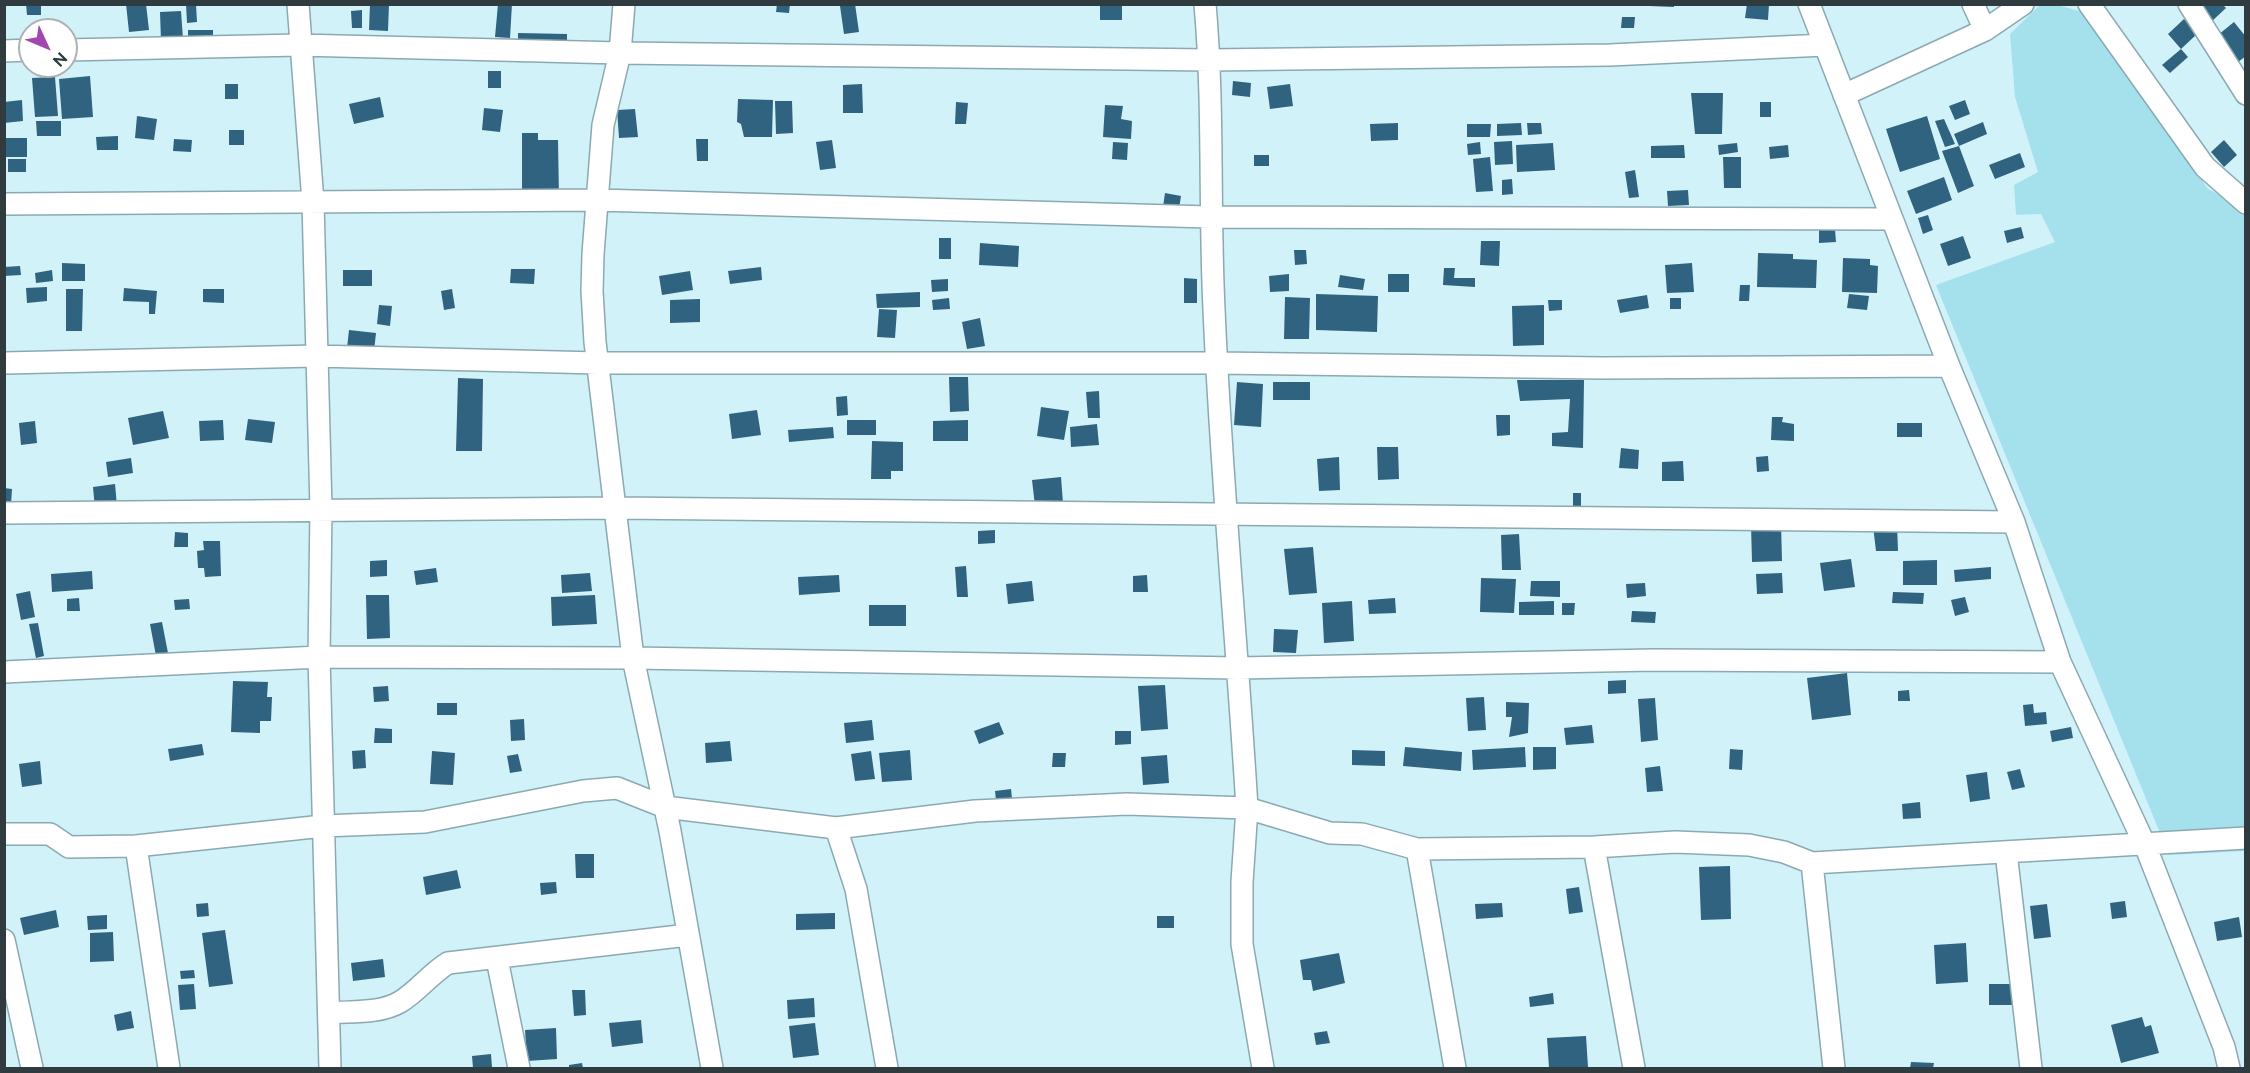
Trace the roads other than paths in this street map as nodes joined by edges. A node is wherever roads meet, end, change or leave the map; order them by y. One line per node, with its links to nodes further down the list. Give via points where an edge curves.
1 (298, 4): 10 (street)
2 (624, 4): 13 (street)
3 (1205, 4): 14 (street)
4 (1809, 4): 11 (street)
5 (1973, 4): 9 (street)
6 (2023, 4): 9 (street)
7 (2089, 4): 19 (street, via 2205,167)
8 (2189, 4): 15 (street)
9 (1985, 30): 16 (street)
10 (299, 45): 12 (street); 13 (street); 18 (street)
11 (1824, 45): 14 (street, via 1610,55); 16 (street)
12 (78, 50)
13 (620, 53): 14 (street); 17 (street, via 603,125)
14 (1210, 60): 21 (street)
15 (2246, 94)
16 (1844, 95): 22 (street)
17 (598, 200): 18 (street); 21 (street); 25 (street, via 592,291)
18 (313, 202): 20 (street); 23 (street)
19 (2246, 203)
20 (4, 204)
21 (1209, 217): 22 (street); 26 (street)
22 (1892, 219): 27 (street)
23 (316, 356): 24 (street); 25 (street); 29 (street)
24 (4, 363)
25 (598, 363): 26 (street); 28 (street)
26 (1216, 363): 27 (street, via 1603,368); 30 (street)
27 (1949, 366): 32 (street)
28 (616, 508): 29 (street); 30 (street); 34 (street)
29 (321, 509): 31 (street); 33 (street)
30 (1225, 512): 32 (street); 36 (street)
31 (4, 513)
32 (2014, 522): 35 (street)
33 (319, 657): 34 (street); 37 (street); 40 (street)
34 (633, 658): 36 (street); 38 (street)
35 (2060, 662): 36 (street, via 1653,660); 44 (street)
36 (1238, 668): 39 (street)
37 (4, 672)
38 (665, 807): 40 (street, via 617,788 425,822); 41 (street); 50 (street)
39 (1247, 808): 41 (street, via 1127,804 975,811); 47 (street, via 1330,833 1362,834); 60 (street, via 1242,944)
40 (323, 826): 45 (street); 53 (street)
41 (836, 828): 59 (street, via 856,889)
42 (4, 834): 45 (street, via 50,834 69,847)
43 (2246, 838): 44 (street)
44 (2145, 845): 48 (street); 65 (street)
45 (136, 846): 55 (street)
46 (1594, 847): 47 (street); 49 (street, via 1675,842 1749,844); 62 (street)
47 (1417, 849): 61 (street)
48 (2006, 852): 49 (street); 64 (street)
49 (1812, 863): 63 (street)
50 (688, 935): 52 (street); 58 (street)
51 (4, 940): 54 (street)
52 (497, 959): 53 (street, via 448,963 400,1002 381,1009); 57 (street)
53 (329, 1013): 56 (street)
54 (32, 1068)
55 (169, 1068)
56 (330, 1068)
57 (519, 1068)
58 (712, 1068)
59 (887, 1068)
60 (1263, 1068)
61 (1455, 1068)
62 (1634, 1068)
63 (1834, 1068)
64 (2031, 1068)
65 (2229, 1068)

